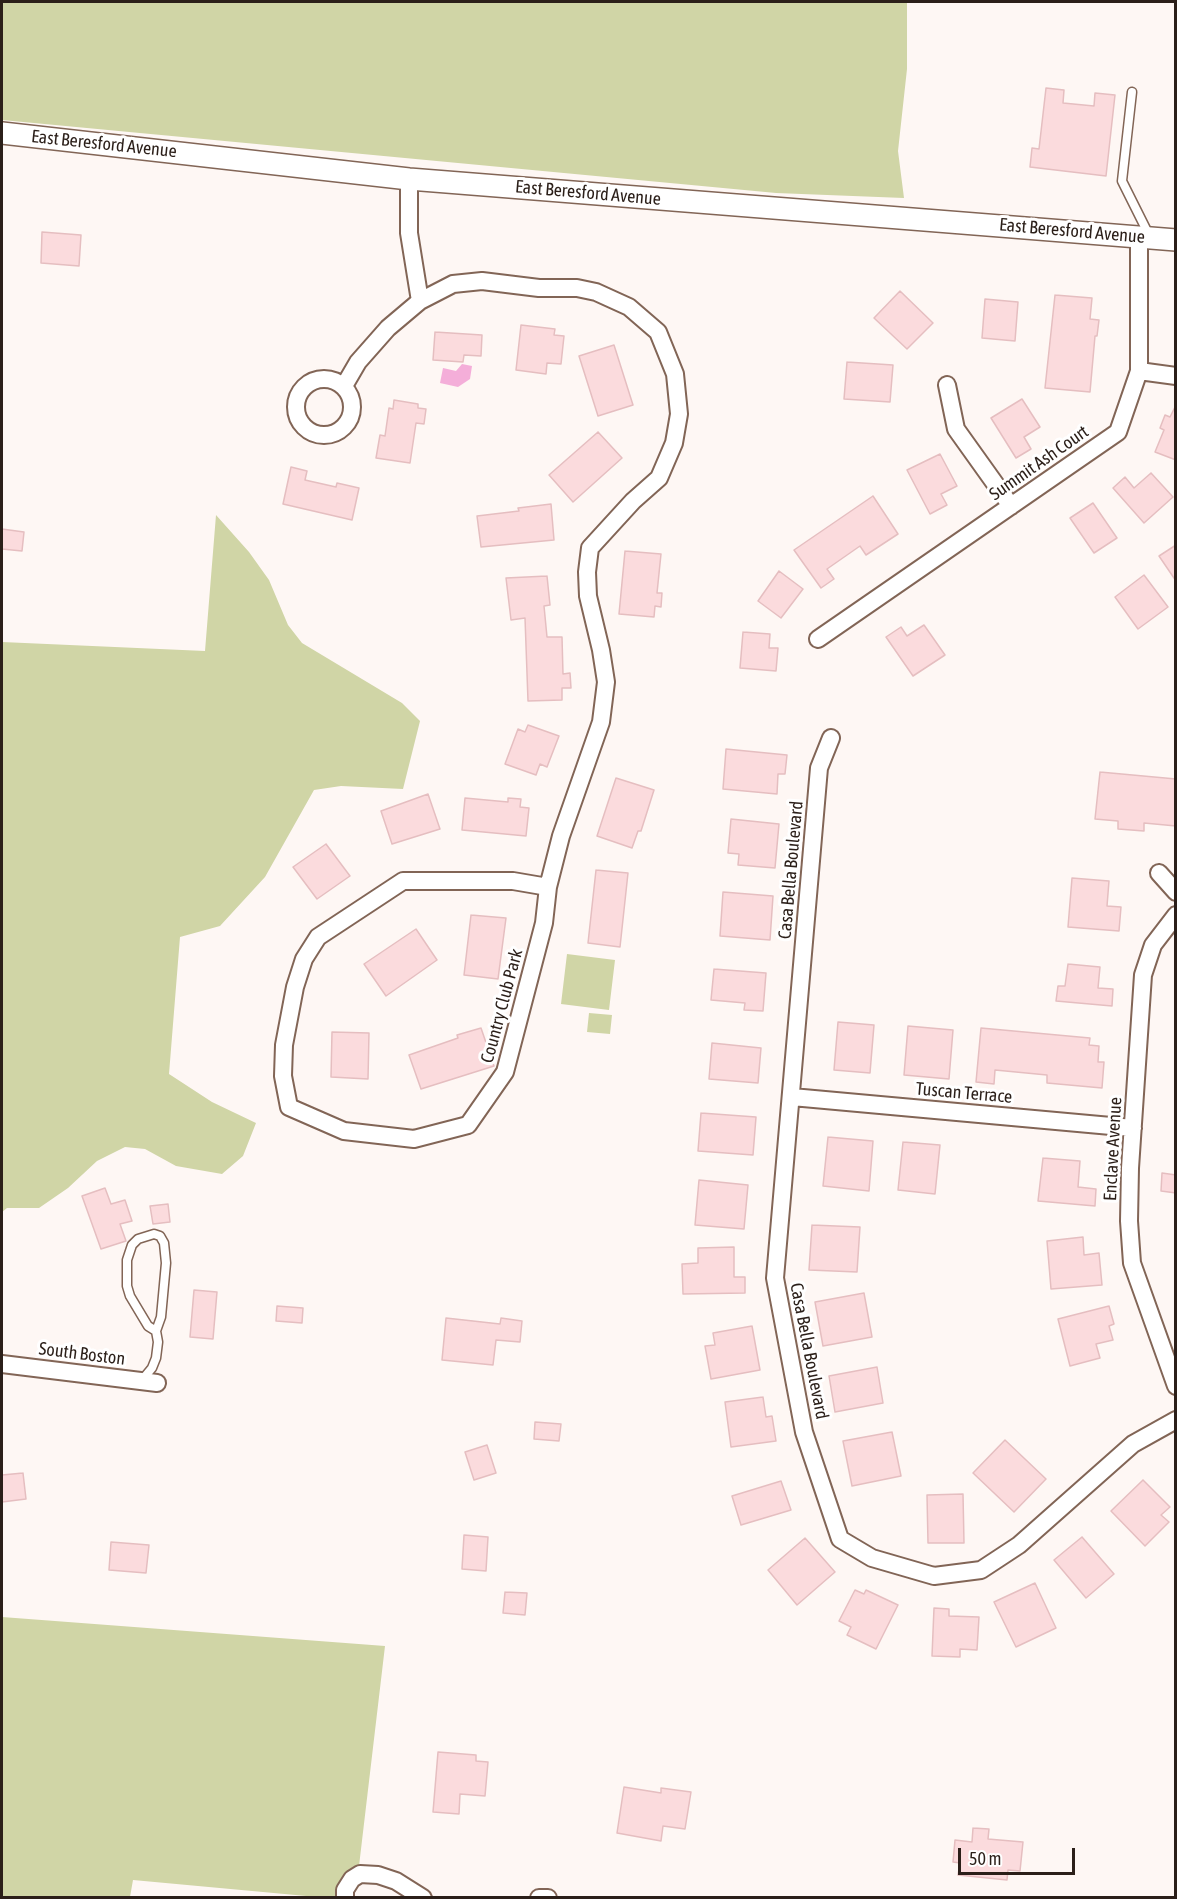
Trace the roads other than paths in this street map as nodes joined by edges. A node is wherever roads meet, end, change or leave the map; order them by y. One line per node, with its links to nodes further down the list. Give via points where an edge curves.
1 (1132, 92): 4 (lane, via 1122,181)
2 (2, 133): 3 (street, East Beresford Avenue)
3 (409, 179): 4 (street, East Beresford Avenue); 6 (street, via 409,233)
4 (1145, 237): 5 (street, East Beresford Avenue); 7 (street, Summit Ash Court)
5 (1176, 240)
6 (420, 301): 9 (street, Country Club Park, via 388,328 358,362); 15 (street, Country Club Park, via 453,284 482,281 596,292 629,307 658,332 675,374 678,414 674,443 659,478 591,548 588,596 606,682 601,722 561,836)
7 (1139, 371): 8 (street); 11 (street, Summit Ash Court, via 1118,432)
8 (1176, 376)
9 (344, 386)
10 (947, 386): 11 (street, via 956,429)
11 (1011, 506): 12 (street, Summit Ash Court)
12 (818, 639)
13 (831, 738): 18 (street, Casa Bella Boulevard, via 819,768)
14 (1159, 873): 16 (street)
15 (548, 887): 15 (street, Country Club Park, via 544,923 506,1072 468,1125 414,1139 344,1131 289,1107 283,1076 284,1044 304,959 318,937 403,881 513,881)
16 (1176, 892)
17 (1176, 915): 19 (street, Enclave Avenue, via 1153,945 1143,975)
18 (792, 1097): 19 (street, Tuscan Terrace); 24 (street, Casa Bella Boulevard, via 775,1278 804,1432 840,1539 872,1558 934,1576 981,1570 1019,1545 1133,1444)
19 (1133, 1128): 23 (street, Enclave Avenue, via 1129,1221 1132,1263)
20 (156, 1331): 20 (lane, via 148,1326 130,1296 126,1275 132,1245 154,1234 164,1243 166,1263); 22 (lane, via 158,1342)
21 (2, 1364): 22 (street, South Boston)
22 (150, 1382)
23 (1176, 1386)
24 (1176, 1420)
25 (345, 1898): 26 (street, via 345,1890 360,1874 396,1881)
26 (423, 1898)
27 (539, 1898): 28 (street)
28 (548, 1898)

